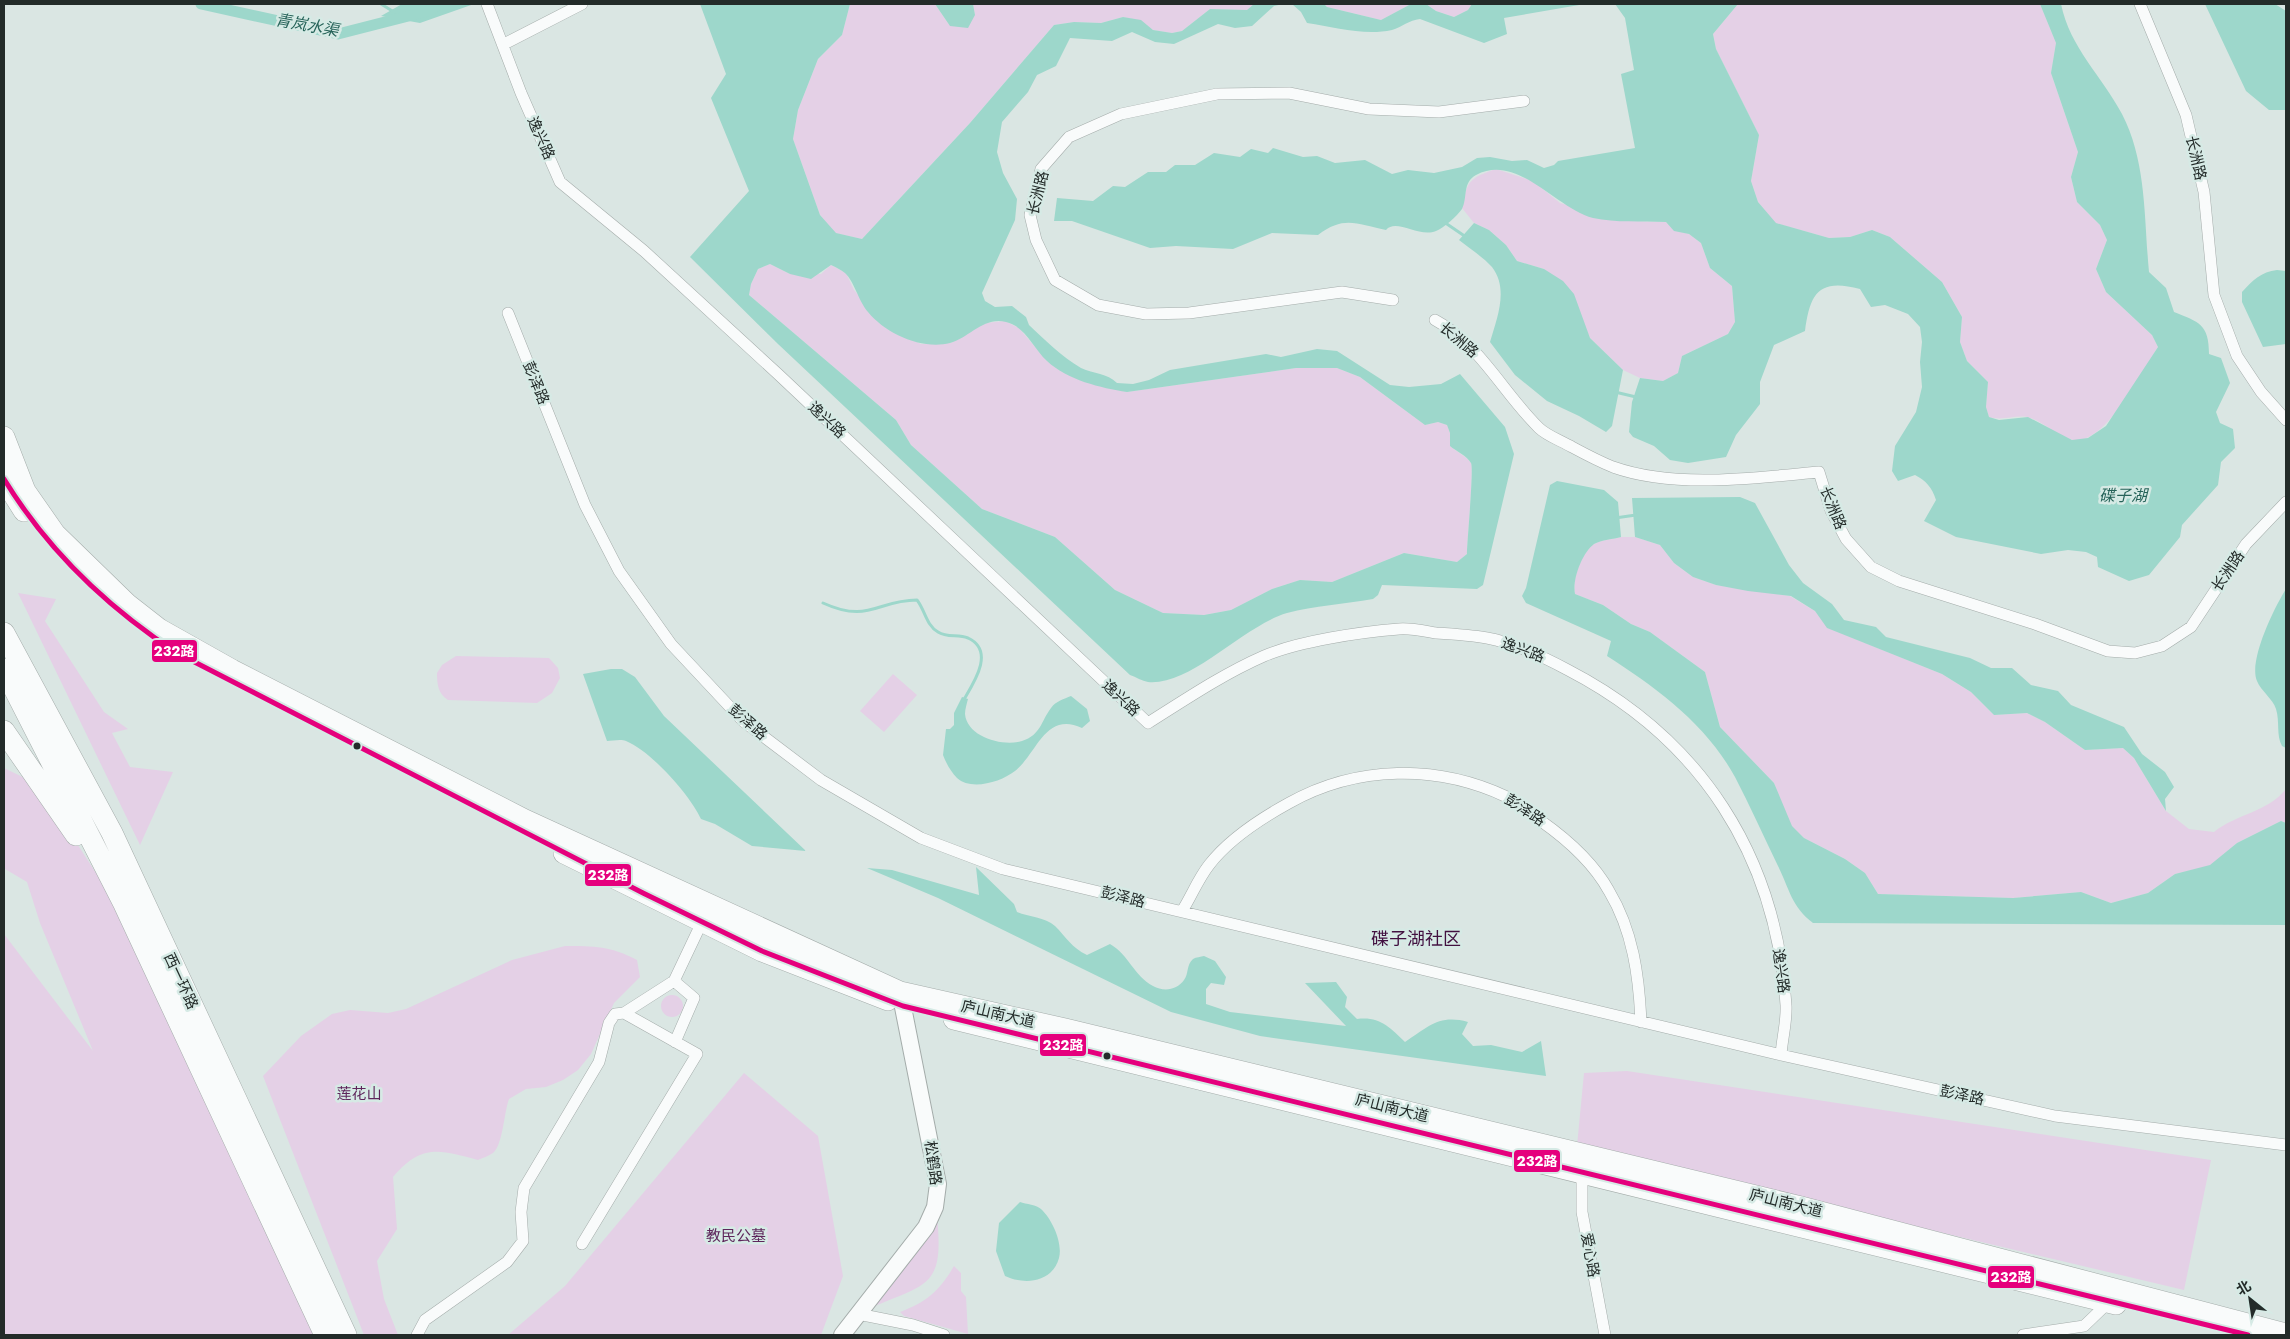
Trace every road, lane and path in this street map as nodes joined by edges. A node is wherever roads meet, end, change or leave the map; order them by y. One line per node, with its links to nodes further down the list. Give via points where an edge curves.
1 (487, 4): 4 (street, 逸兴路)
2 (582, 4): 4 (street)
3 (2140, 4): 9 (street, 长洲路, via 2186,115 2204,192 2214,295 2237,356 2261,392)
4 (504, 44): 24 (street, 逸兴路, via 521,94 560,182 644,251 773,369 1148,723 1214,681 1266,655 1319,641 1401,629 1488,638 1536,653 1600,686 1648,721 1704,777 1733,822 1763,886 1778,948 1786,1007)
5 (1524, 101): 6 (street, 长洲路, via 1439,112 1369,109 1290,93 1217,94 1121,114 1069,138 1041,169 1030,215 1036,240 1055,280 1098,305 1146,314 1190,313 1342,292)
6 (1393, 300)
7 (508, 313): 17 (street, 彭泽路, via 585,505 619,571 671,644 744,721 821,780 921,838 1003,868)
8 (1435, 320): 12 (street, 长洲路, via 1482,360 1540,430 1591,457 1627,470 1675,480 1819,472 1831,511 1846,539 1871,568 1899,581 2108,651 2135,653 2162,646 2191,627 2246,544)
9 (2286, 420)
10 (4, 437): 20 (highway, 庐山南大道, via 25,491 55,534 126,604 159,629 232,670 525,820)
11 (4, 480): 18 (highway, 庐山南大道, via 34,526 70,565 115,609 149,636 242,688)
12 (2286, 502)
13 (5, 636): 32 (highway, 西一环路, via 112,833)
14 (4, 669): 16 (highway, 西一环路)
15 (4, 731): 16 (highway)
16 (124, 904): 31 (highway, 西一环路)
17 (1182, 912): 22 (street, 彭泽路); 22 (street, 彭泽路, via 1209,865 1235,839 1310,791 1363,775 1409,772 1460,780 1509,797 1584,855 1609,891 1626,926 1639,976)
18 (702, 922): 19 (street); 20 (highway, 庐山南大道, via 762,952)
19 (674, 981): 21 (street); 23 (street, via 694,998)
20 (902, 999): 26 (highway, 庐山南大道); 29 (main road, 松鹤路, via 938,1184 935,1207 926,1227); 30 (highway, 庐山南大道, via 1074,1031 1801,1207)
21 (624, 1014): 23 (street); 33 (street, via 615,1014 609,1023 599,1062 524,1188 521,1212 523,1241 507,1262 425,1320)
22 (1641, 1022): 24 (street, 彭泽路)
23 (675, 1042): 27 (street, via 696,1054)
24 (1781, 1055): 25 (street, 彭泽路, via 2055,1116)
25 (2286, 1145)
26 (1582, 1173): 28 (highway, 庐山南大道); 36 (street, 爱心路, via 1582,1212)
27 (582, 1244)
28 (2109, 1302): 37 (street, via 2084,1326); 38 (highway, 庐山南大道)
29 (858, 1314): 34 (main road, 松鹤路); 35 (street, via 914,1325)
30 (2286, 1334)
31 (325, 1335)
32 (346, 1335)
33 (417, 1335)
34 (842, 1335)
35 (944, 1335)
36 (1605, 1335)
37 (2023, 1335)
38 (2248, 1335)

